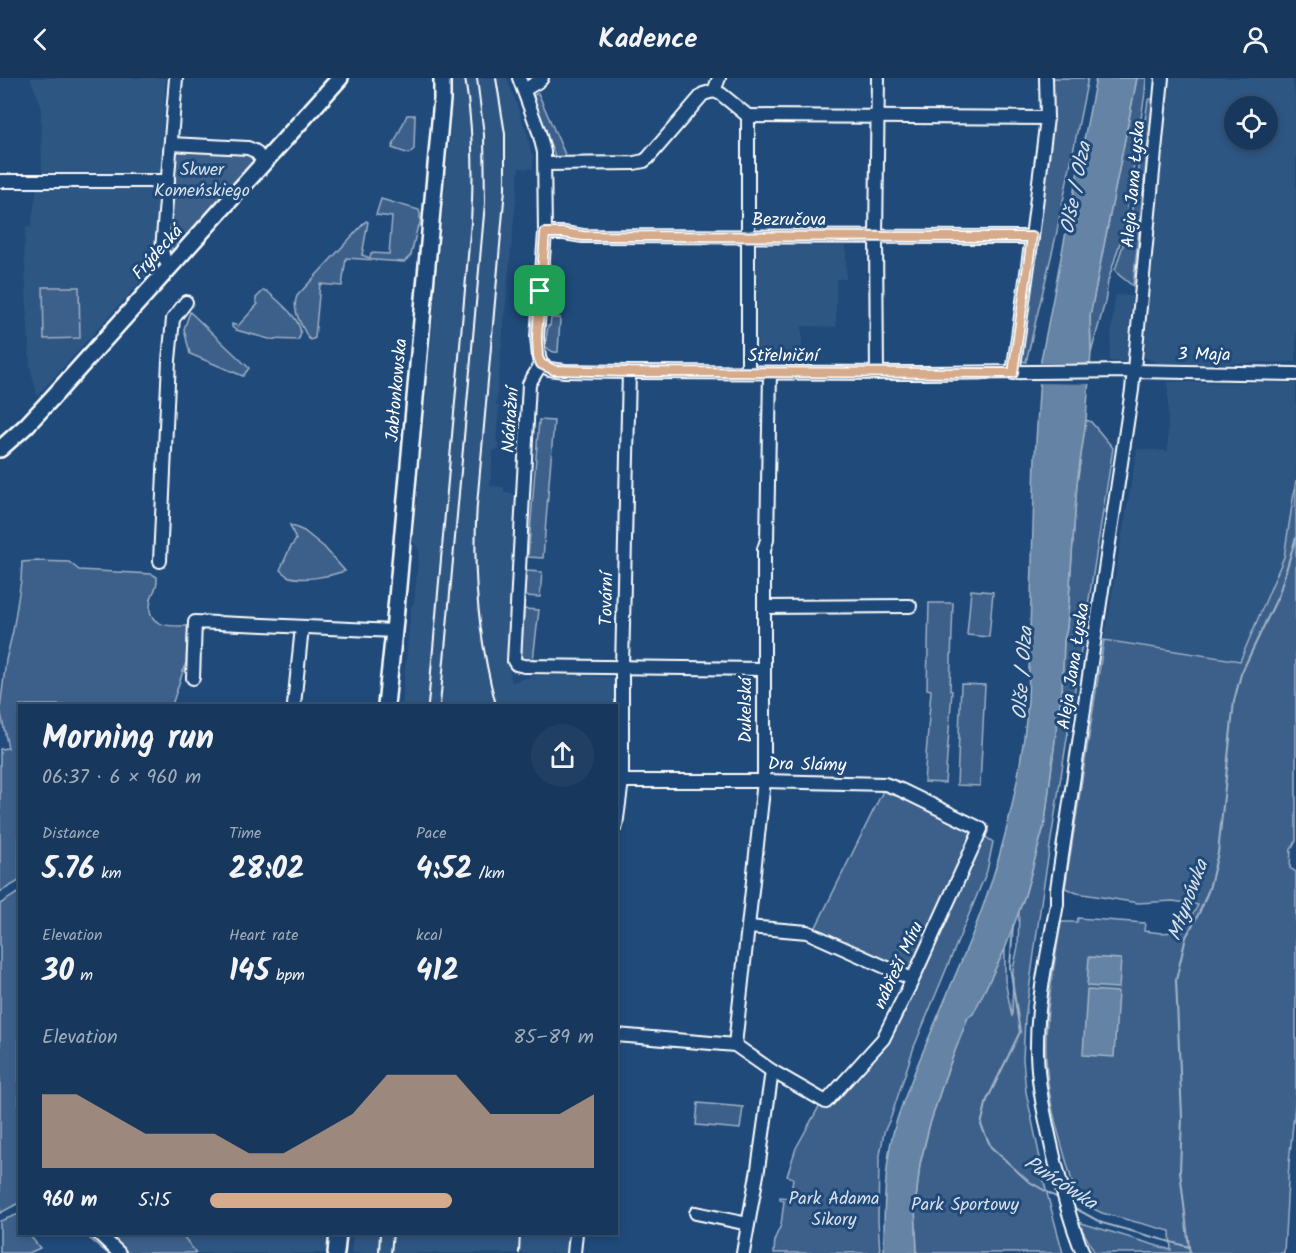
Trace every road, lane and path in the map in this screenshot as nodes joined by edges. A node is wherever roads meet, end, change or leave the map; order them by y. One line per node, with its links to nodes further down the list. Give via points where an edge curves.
1 (176, 78): 14 (street)
2 (340, 78): 15 (main road, Frýdecká)
3 (442, 78): 39 (main road, Jabłonkowska)
4 (719, 78): 10 (street)
5 (878, 78): 11 (street)
6 (1046, 78): 13 (street)
7 (1162, 78): 26 (street, Aleja Jana Łyska)
8 (541, 80): 9 (street)
9 (521, 84): 16 (street, via 542,141)
10 (714, 91): 12 (street); 16 (street, via 704,94 644,161)
11 (877, 116): 12 (street); 13 (street); 21 (street)
12 (748, 117): 20 (street)
13 (1047, 118): 22 (street)
14 (171, 144): 15 (street, via 248,148); 18 (street)
15 (264, 162): 23 (main road, Frýdecká)
16 (545, 164): 19 (street)
17 (0, 181): 18 (street)
18 (168, 182): 23 (street, via 162,250)
19 (545, 233): 20 (street, Bezručova); 25 (street, via 537,337)
20 (748, 237): 21 (street, Bezručova); 28 (street)
21 (876, 237): 22 (street, Bezručova); 31 (street)
22 (1032, 237): 32 (street)
23 (171, 266): 34 (main road, Frýdecká, via 26,426)
24 (186, 302): 35 (street, via 173,319)
25 (541, 364): 27 (street, Střelniční, via 554,370); 40 (street, Nádražní, via 529,384 516,664)
26 (1134, 371): 29 (street, 3 Maja); 33 (street, 3 Maja); 63 (street, Aleja Jana Łyska, via 1039,1014 1041,1100 1060,1182)
27 (629, 372): 28 (street, Střelniční); 40 (street, Tovární)
28 (748, 372): 30 (street, Střelniční)
29 (1112, 372): 32 (street, Střelniční)
30 (770, 373): 31 (street, Střelniční); 37 (street, Dukelská)
31 (877, 373): 32 (street, Střelniční)
32 (1013, 373)
33 (1296, 374)
34 (0, 449)
35 (160, 561)
36 (910, 606): 37 (street)
37 (764, 607): 41 (street, Dukelská)
38 (302, 627): 39 (street); 42 (street, via 195,622); 43 (street)
39 (394, 631): 44 (main road, Jabłonkowska)
40 (622, 667): 41 (street); 45 (street, Tovární)
41 (763, 669): 46 (street, Dukelská)
42 (193, 678)
43 (294, 704)
44 (386, 704)
45 (622, 781): 46 (street, Dra Slámy); 47 (street, Tovární)
46 (764, 782): 48 (street, Dra Slámy, via 885,784); 49 (street, Dukelská)
47 (618, 811)
48 (981, 829): 50 (street, nábřeží Míru)
49 (748, 927): 50 (street, via 807,932); 52 (street, Dukelská)
50 (912, 979): 53 (street, nábřeží Míru, via 884,1039 826,1102)
51 (618, 1035): 52 (street)
52 (735, 1045): 53 (street)
53 (772, 1071): 55 (street)
54 (696, 1214): 55 (street)
55 (748, 1224): 62 (street)
56 (100, 1235): 59 (street)
57 (338, 1235): 60 (main road)
58 (576, 1235): 61 (street)
59 (119, 1253)
60 (336, 1253)
61 (574, 1253)
62 (743, 1253)
63 (1083, 1253)

